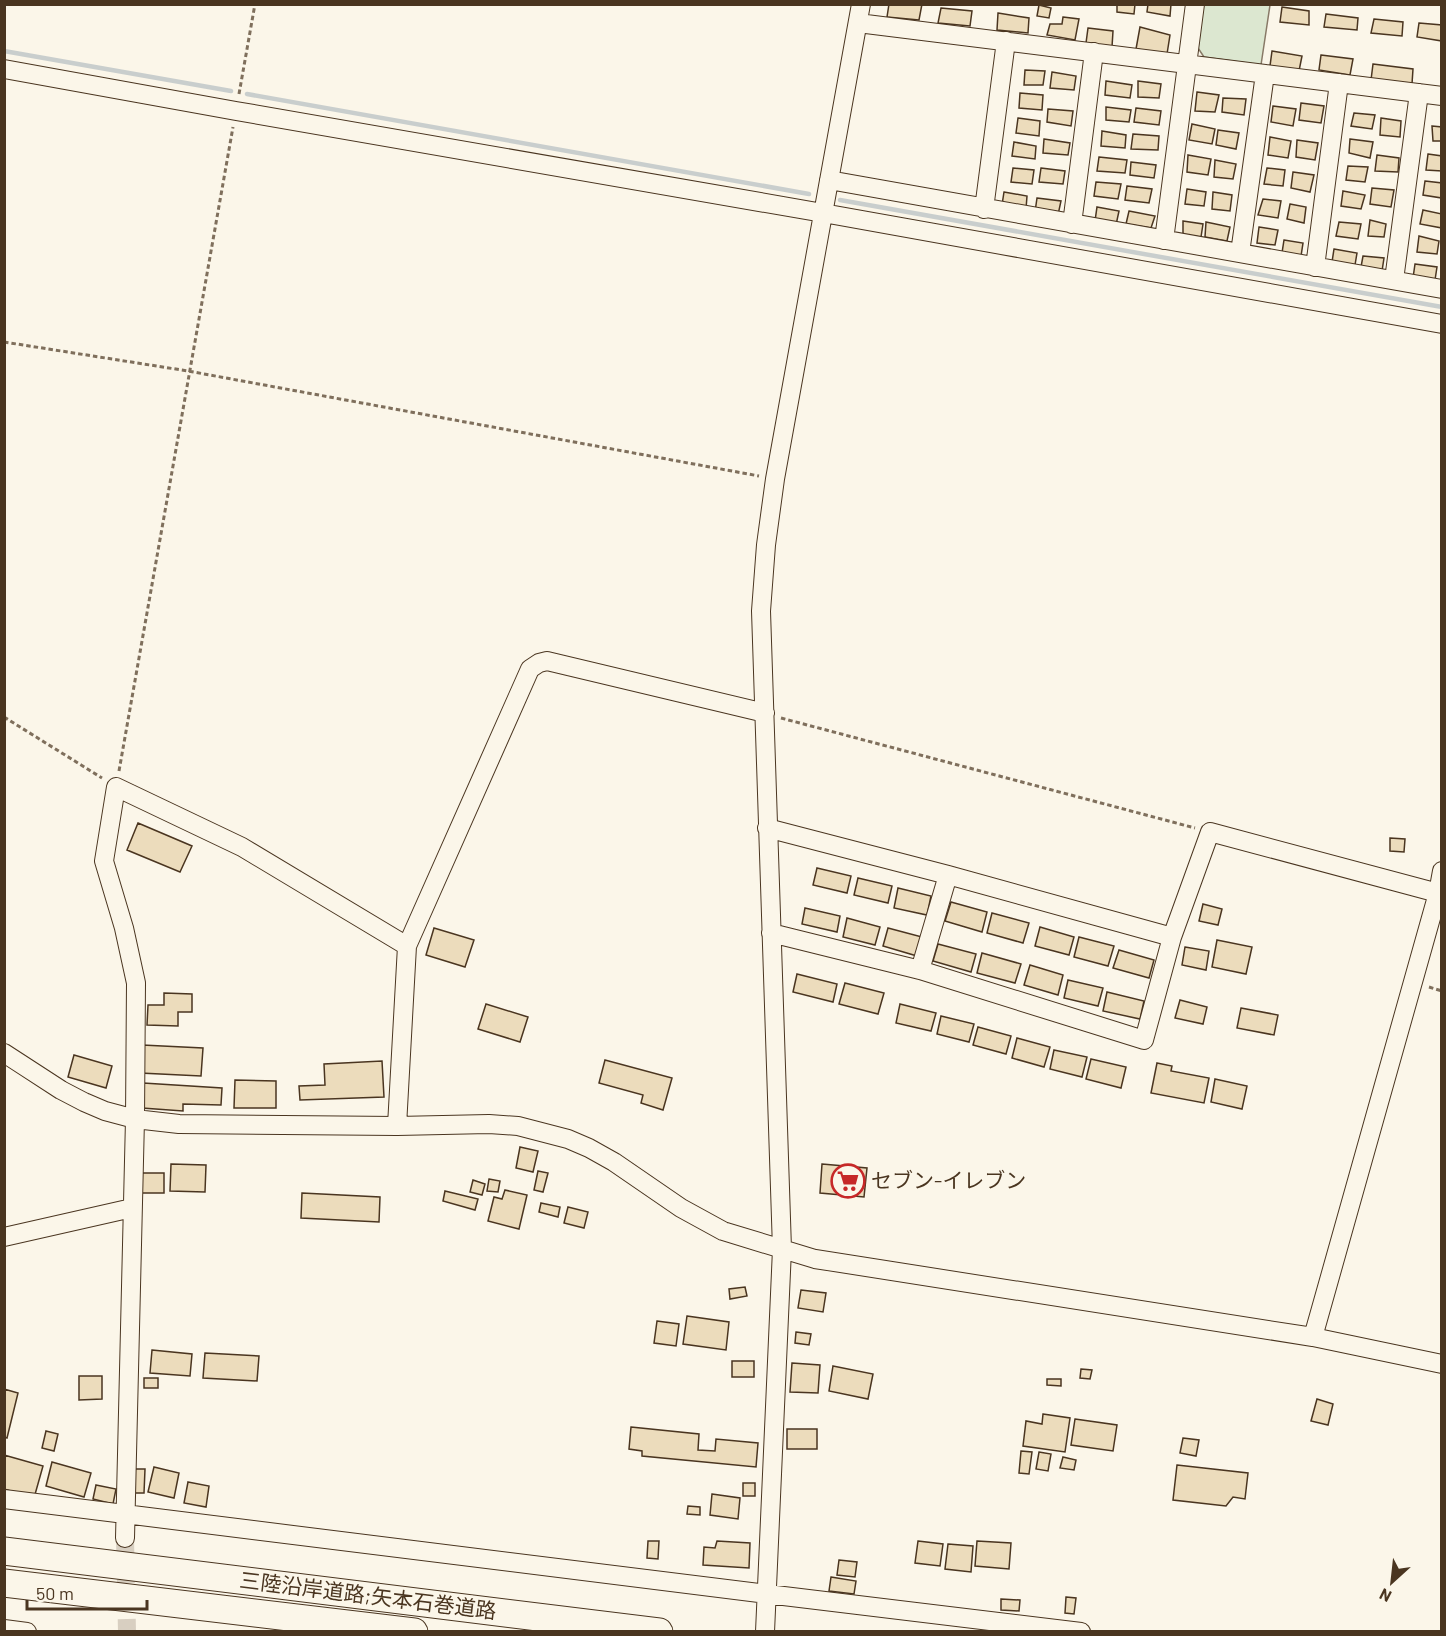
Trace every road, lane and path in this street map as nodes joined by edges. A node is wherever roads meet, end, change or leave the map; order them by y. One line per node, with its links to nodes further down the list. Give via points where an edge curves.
1 (255, 4): 13 (path)
2 (861, 4): 4 (street)
3 (1195, 4): 7 (street)
4 (858, 23): 5 (street); 14 (street)
5 (1006, 41): 6 (street); 15 (street)
6 (1094, 52): 7 (street); 17 (street)
7 (1187, 64): 9 (street); 18 (street)
8 (4, 69): 13 (street)
9 (1264, 74): 10 (street); 19 (street)
10 (1339, 83): 11 (street); 20 (street)
11 (1419, 93): 12 (street); 21 (street)
12 (1442, 96)
13 (236, 111): 16 (street); 25 (path)
14 (829, 180): 15 (street); 16 (street)
15 (984, 209): 17 (street)
16 (823, 213): 23 (street); 26 (street)
17 (1072, 224): 18 (street)
18 (1164, 240): 19 (street)
19 (1240, 253): 20 (street)
20 (1315, 267): 21 (street)
21 (1394, 280): 22 (street)
22 (1442, 289)
23 (1442, 324)
24 (4, 342): 25 (path)
25 (188, 371): 26 (path); 29 (path)
26 (775, 479): 27 (street, via 761,611)
27 (765, 713): 30 (street); 31 (path); 37 (street, via 539,663 530,669)
28 (4, 717): 29 (path)
29 (116, 787): 37 (street, via 242,847); 40 (street, via 104,861 136,983)
30 (767, 828): 33 (street); 35 (street)
31 (1210, 832): 34 (street); 36 (street)
32 (1442, 871): 34 (street)
33 (948, 875): 36 (street); 38 (street)
34 (1438, 893): 45 (street)
35 (771, 933): 38 (street); 44 (street)
36 (1172, 937): 38 (street, via 1144,1040)
37 (407, 946): 41 (street)
38 (920, 970)
39 (4, 1053): 40 (street, via 76,1098)
40 (135, 1119): 41 (street, via 179,1124); 42 (street)
41 (397, 1126): 44 (street, via 518,1126 568,1139 614,1162 705,1222)
42 (132, 1208): 43 (street); 48 (street)
43 (4, 1237)
44 (782, 1250): 45 (street, via 815,1259); 52 (street)
45 (1313, 1337): 46 (street)
46 (1442, 1364)
47 (4, 1499): 48 (street)
48 (126, 1513): 49 (street); 52 (street)
49 (125, 1538)
50 (4, 1551): 56 (highway, 三陸沿岸道路;矢本石巻道路)
51 (4, 1583): 55 (highway, 三陸沿岸道路;矢本石巻道路)
52 (767, 1594): 57 (street); 58 (street)
53 (4, 1629): 54 (street)
54 (27, 1632)
55 (414, 1632)
56 (659, 1632)
57 (765, 1632)
58 (1081, 1632)

